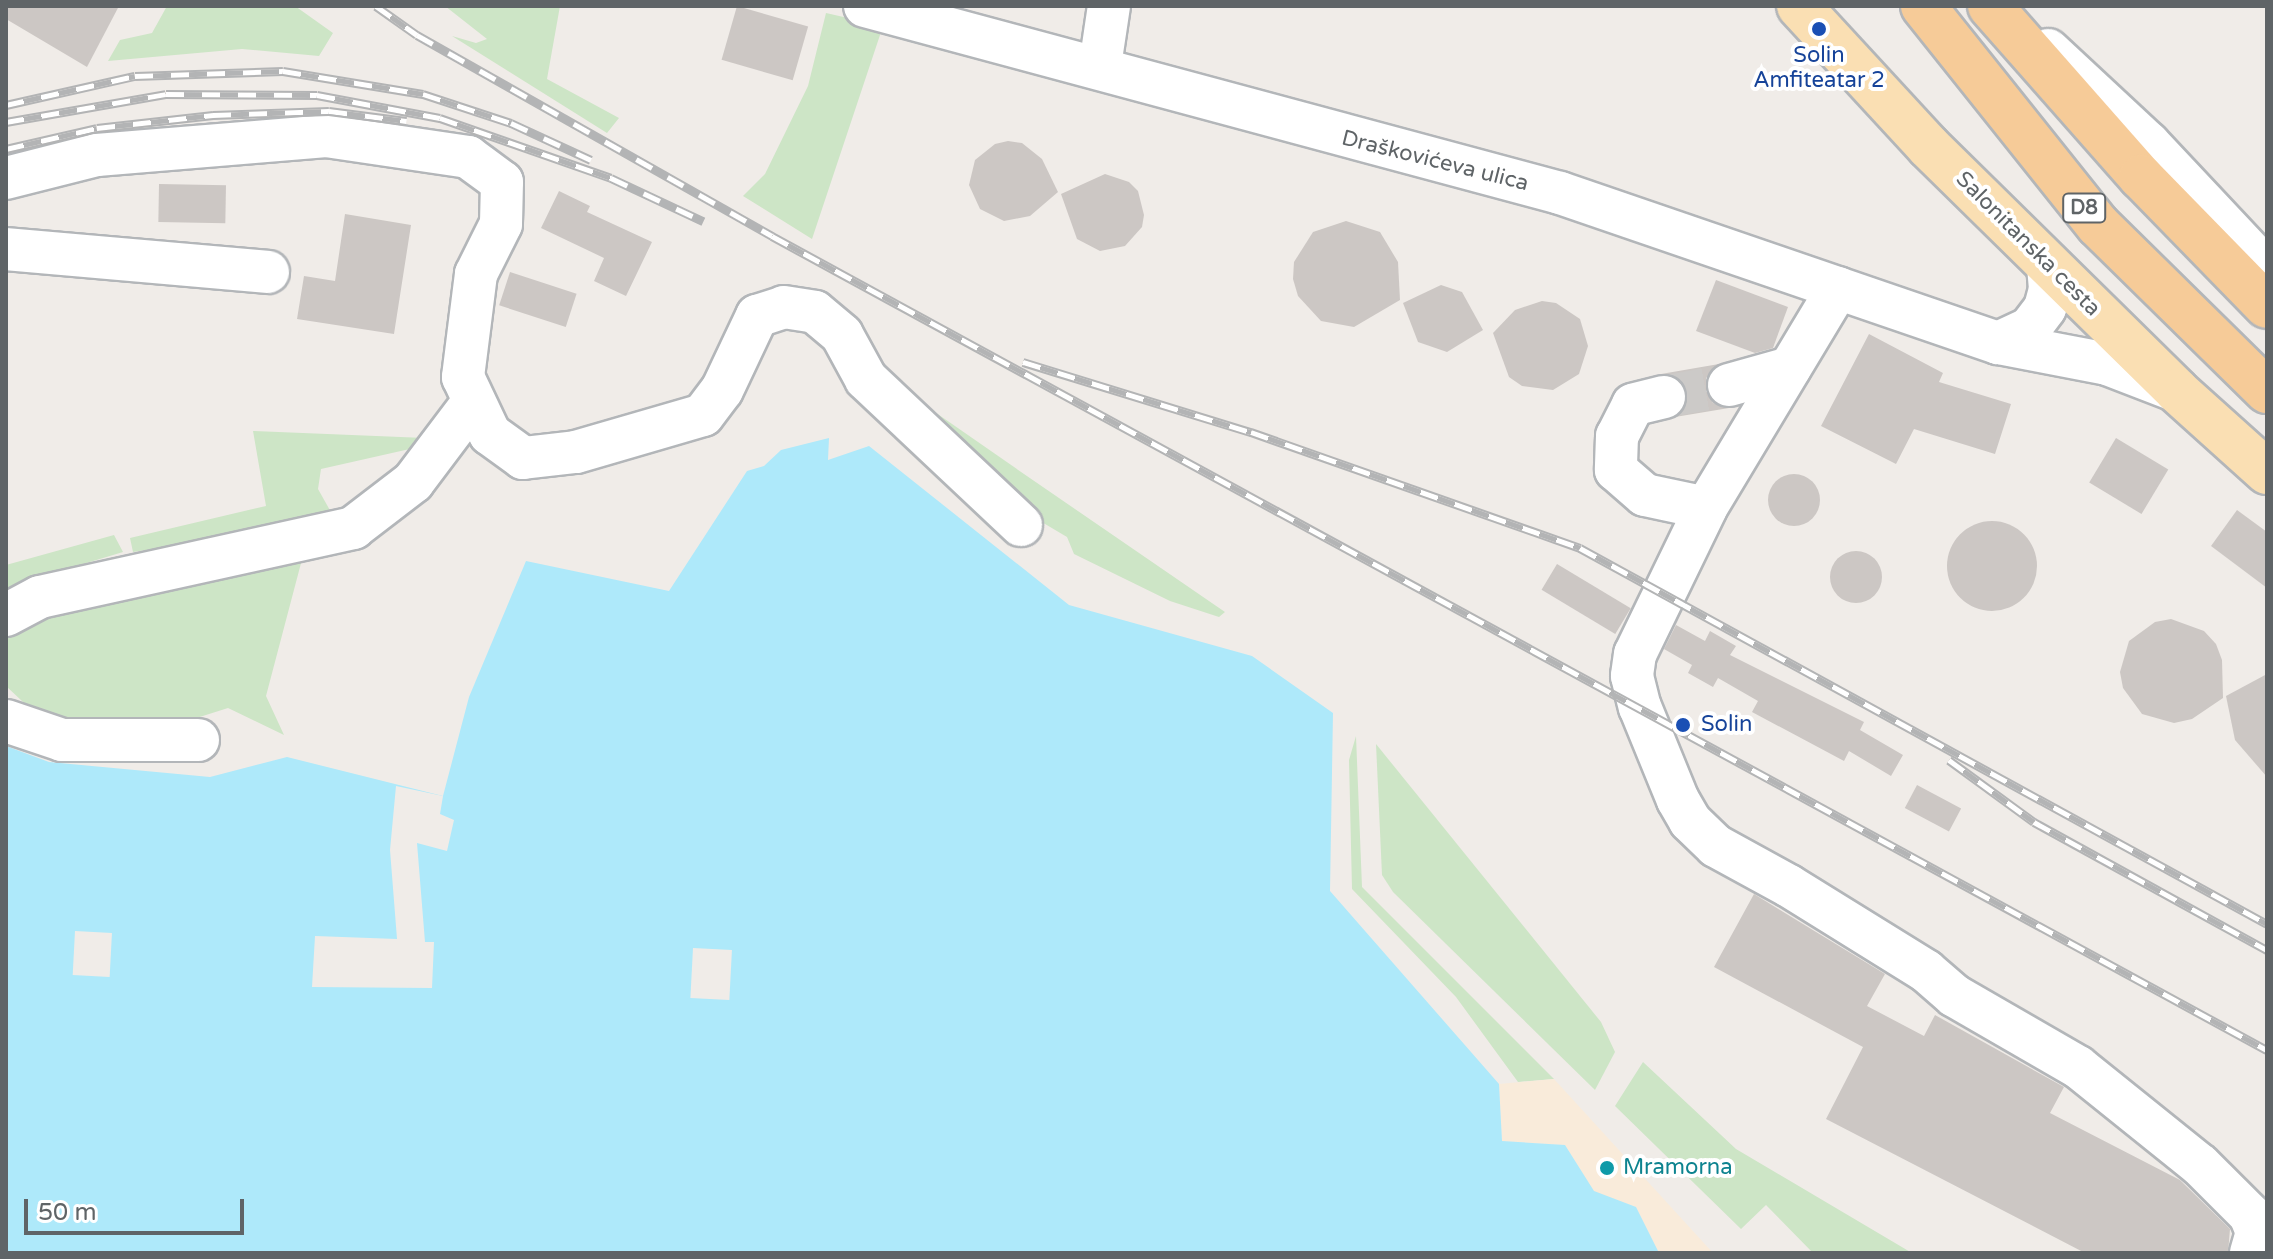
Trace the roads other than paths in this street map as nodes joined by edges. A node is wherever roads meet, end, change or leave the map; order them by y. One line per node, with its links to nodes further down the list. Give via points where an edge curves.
1 (865, 6): 7 (street, Draškovićeva ulica)
2 (1109, 6): 7 (street)
3 (1799, 6): 10 (main road, Salonitanska cesta, via 1928,146)
4 (1923, 6): 19 (highway, D8, via 2098,225)
5 (1990, 6): 14 (highway, via 2141,177)
6 (1997, 6): 12 (street, via 2148,143 2255,257)
7 (1100, 66): 13 (street, Draškovićeva ulica, via 1355,142 1560,193)
8 (6, 178): 21 (street, via 97,155 326,136 468,157 502,182 501,224 474,289 463,377)
9 (6, 249): 11 (street)
10 (2048, 264): 15 (street, via 2045,308 2030,328); 18 (main road, Salonitanska cesta)
11 (268, 272)
12 (2267, 280)
13 (1838, 288): 15 (street, Draškovićeva ulica); 16 (street)
14 (2267, 306)
15 (1998, 343): 18 (street, Draškovićeva ulica, via 2107,364)
16 (1790, 368): 17 (street); 23 (street)
17 (1729, 385)
18 (2177, 391): 22 (main road, Salonitanska cesta)
19 (2267, 391)
20 (1664, 397): 23 (street, via 1633,405 1617,436 1616,470 1645,495)
21 (474, 401): 24 (street, via 490,434 523,458 576,452 703,415 722,390 757,316 784,307 815,312 842,335 866,379); 25 (street, via 413,482 353,528 40,597)
22 (2267, 472)
23 (1706, 508): 28 (street, via 1635,654 1632,676 1690,821 1716,846 2078,1067 2200,1165 2250,1215 2257,1232)
24 (1021, 525)
25 (6, 615)
26 (6, 721): 27 (street, via 62,740)
27 (198, 740)
28 (2251, 1253)

